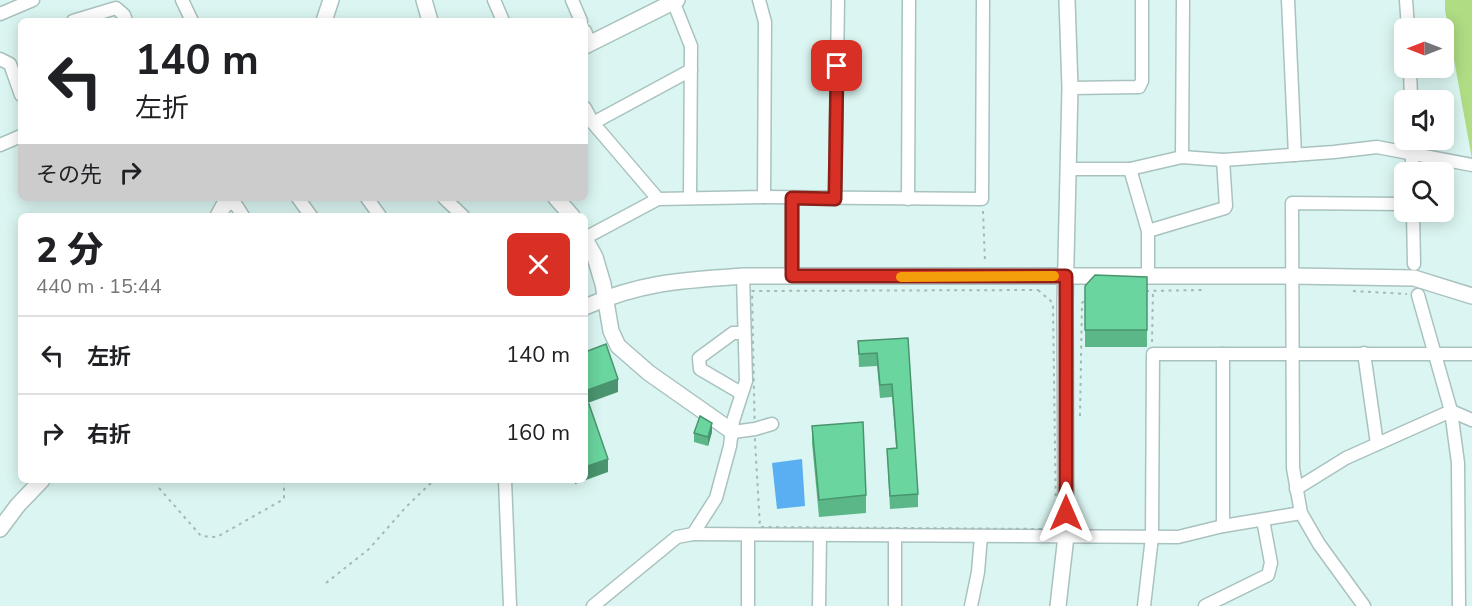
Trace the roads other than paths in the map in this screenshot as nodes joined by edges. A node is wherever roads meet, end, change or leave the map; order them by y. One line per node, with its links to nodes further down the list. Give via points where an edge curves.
1 (33, 0): 17 (street)
2 (182, 0): 20 (street)
3 (331, 0): 21 (street)
4 (424, 0): 22 (street)
5 (494, 0): 23 (street)
6 (572, 0): 24 (street)
7 (759, 0): 43 (street, via 765,22)
8 (838, 0): 47 (street)
9 (909, 0): 48 (street)
10 (983, 0): 48 (street, via 982,199)
11 (1067, 0): 30 (street)
12 (1143, 0): 30 (street, via 1139,87)
13 (1183, 0): 37 (street)
14 (1288, 0): 36 (street)
15 (1406, 0): 25 (street)
16 (675, 1): 26 (street); 28 (street, via 691,46)
17 (5, 8)
18 (83, 18): 19 (street, via 116,8)
19 (125, 18)
20 (191, 18)
21 (325, 18)
22 (429, 18)
23 (502, 18)
24 (580, 18)
25 (1407, 18)
26 (588, 40)
27 (0, 59): 29 (street, via 10,64)
28 (691, 70): 32 (street); 44 (street)
29 (18, 87)
30 (1070, 88): 41 (street)
31 (588, 114): 32 (street)
32 (593, 123): 46 (street)
33 (18, 137): 34 (street)
34 (0, 145)
35 (1412, 153): 36 (street, via 1377,147); 39 (street); 40 (street)
36 (1295, 155): 38 (street)
37 (1182, 157): 38 (street); 42 (street)
38 (1223, 160): 57 (street, via 1225,208)
39 (1412, 162)
40 (1472, 165)
41 (1069, 169): 42 (street); 63 (street)
42 (1131, 169): 57 (street)
43 (764, 197): 44 (street); 45 (street)
44 (690, 198): 46 (street)
45 (792, 198): 47 (street); 62 (street)
46 (658, 199): 58 (street)
47 (835, 199): 48 (street)
48 (908, 199)
49 (227, 201): 53 (street)
50 (447, 201): 54 (street)
51 (559, 201): 55 (street)
52 (1394, 204): 65 (street, via 1292,203)
53 (241, 213)
54 (460, 213)
55 (569, 213)
56 (1413, 222): 60 (street)
57 (1149, 231): 64 (street)
58 (588, 236)
59 (588, 244): 68 (street)
60 (1414, 264)
61 (743, 276): 62 (street); 68 (street, via 666,282); 70 (street)
62 (792, 276): 63 (street)
63 (1066, 276): 64 (street); 96 (street)
64 (1149, 276): 65 (street)
65 (1291, 276): 67 (street, via 1414,278); 71 (street)
66 (1418, 295): 75 (street)
67 (1472, 296)
68 (604, 298): 69 (street); 80 (street, via 613,348)
69 (588, 306)
70 (744, 333): 76 (street, via 746,381); 76 (street, via 733,333 699,358 700,369)
71 (1293, 353): 72 (street); 73 (street); 84 (street)
72 (1223, 354): 89 (street); 97 (street, via 1153,354)
73 (1364, 354): 75 (street); 81 (street)
74 (1472, 354): 75 (street)
75 (1434, 355): 77 (street)
76 (741, 393): 80 (street)
77 (1451, 411): 78 (street); 81 (street); 85 (street)
78 (1472, 420)
79 (772, 424): 80 (street)
80 (733, 432): 91 (street, via 716,498)
81 (1377, 444): 84 (street)
82 (39, 483): 90 (street)
83 (505, 483): 98 (street)
84 (1296, 489): 87 (street)
85 (1458, 497): 86 (street); 108 (street)
86 (1472, 498)
87 (1301, 513): 88 (street); 107 (street)
88 (1263, 520): 89 (street); 106 (street, via 1271,563 1268,575)
89 (1223, 526): 97 (street, via 1178,537)
90 (0, 528)
91 (693, 534): 94 (street); 99 (street, via 677,537)
92 (820, 535): 93 (street); 94 (street); 101 (street)
93 (895, 535): 95 (street); 102 (street)
94 (748, 536): 100 (street)
95 (981, 536): 96 (street); 103 (street)
96 (1066, 536): 97 (street); 104 (street)
97 (1152, 537): 105 (street)
98 (510, 606)
99 (593, 606)
100 (748, 606)
101 (819, 606)
102 (895, 606)
103 (971, 606)
104 (1058, 606)
105 (1144, 606)
106 (1205, 606)
107 (1364, 606)
108 (1460, 606)

